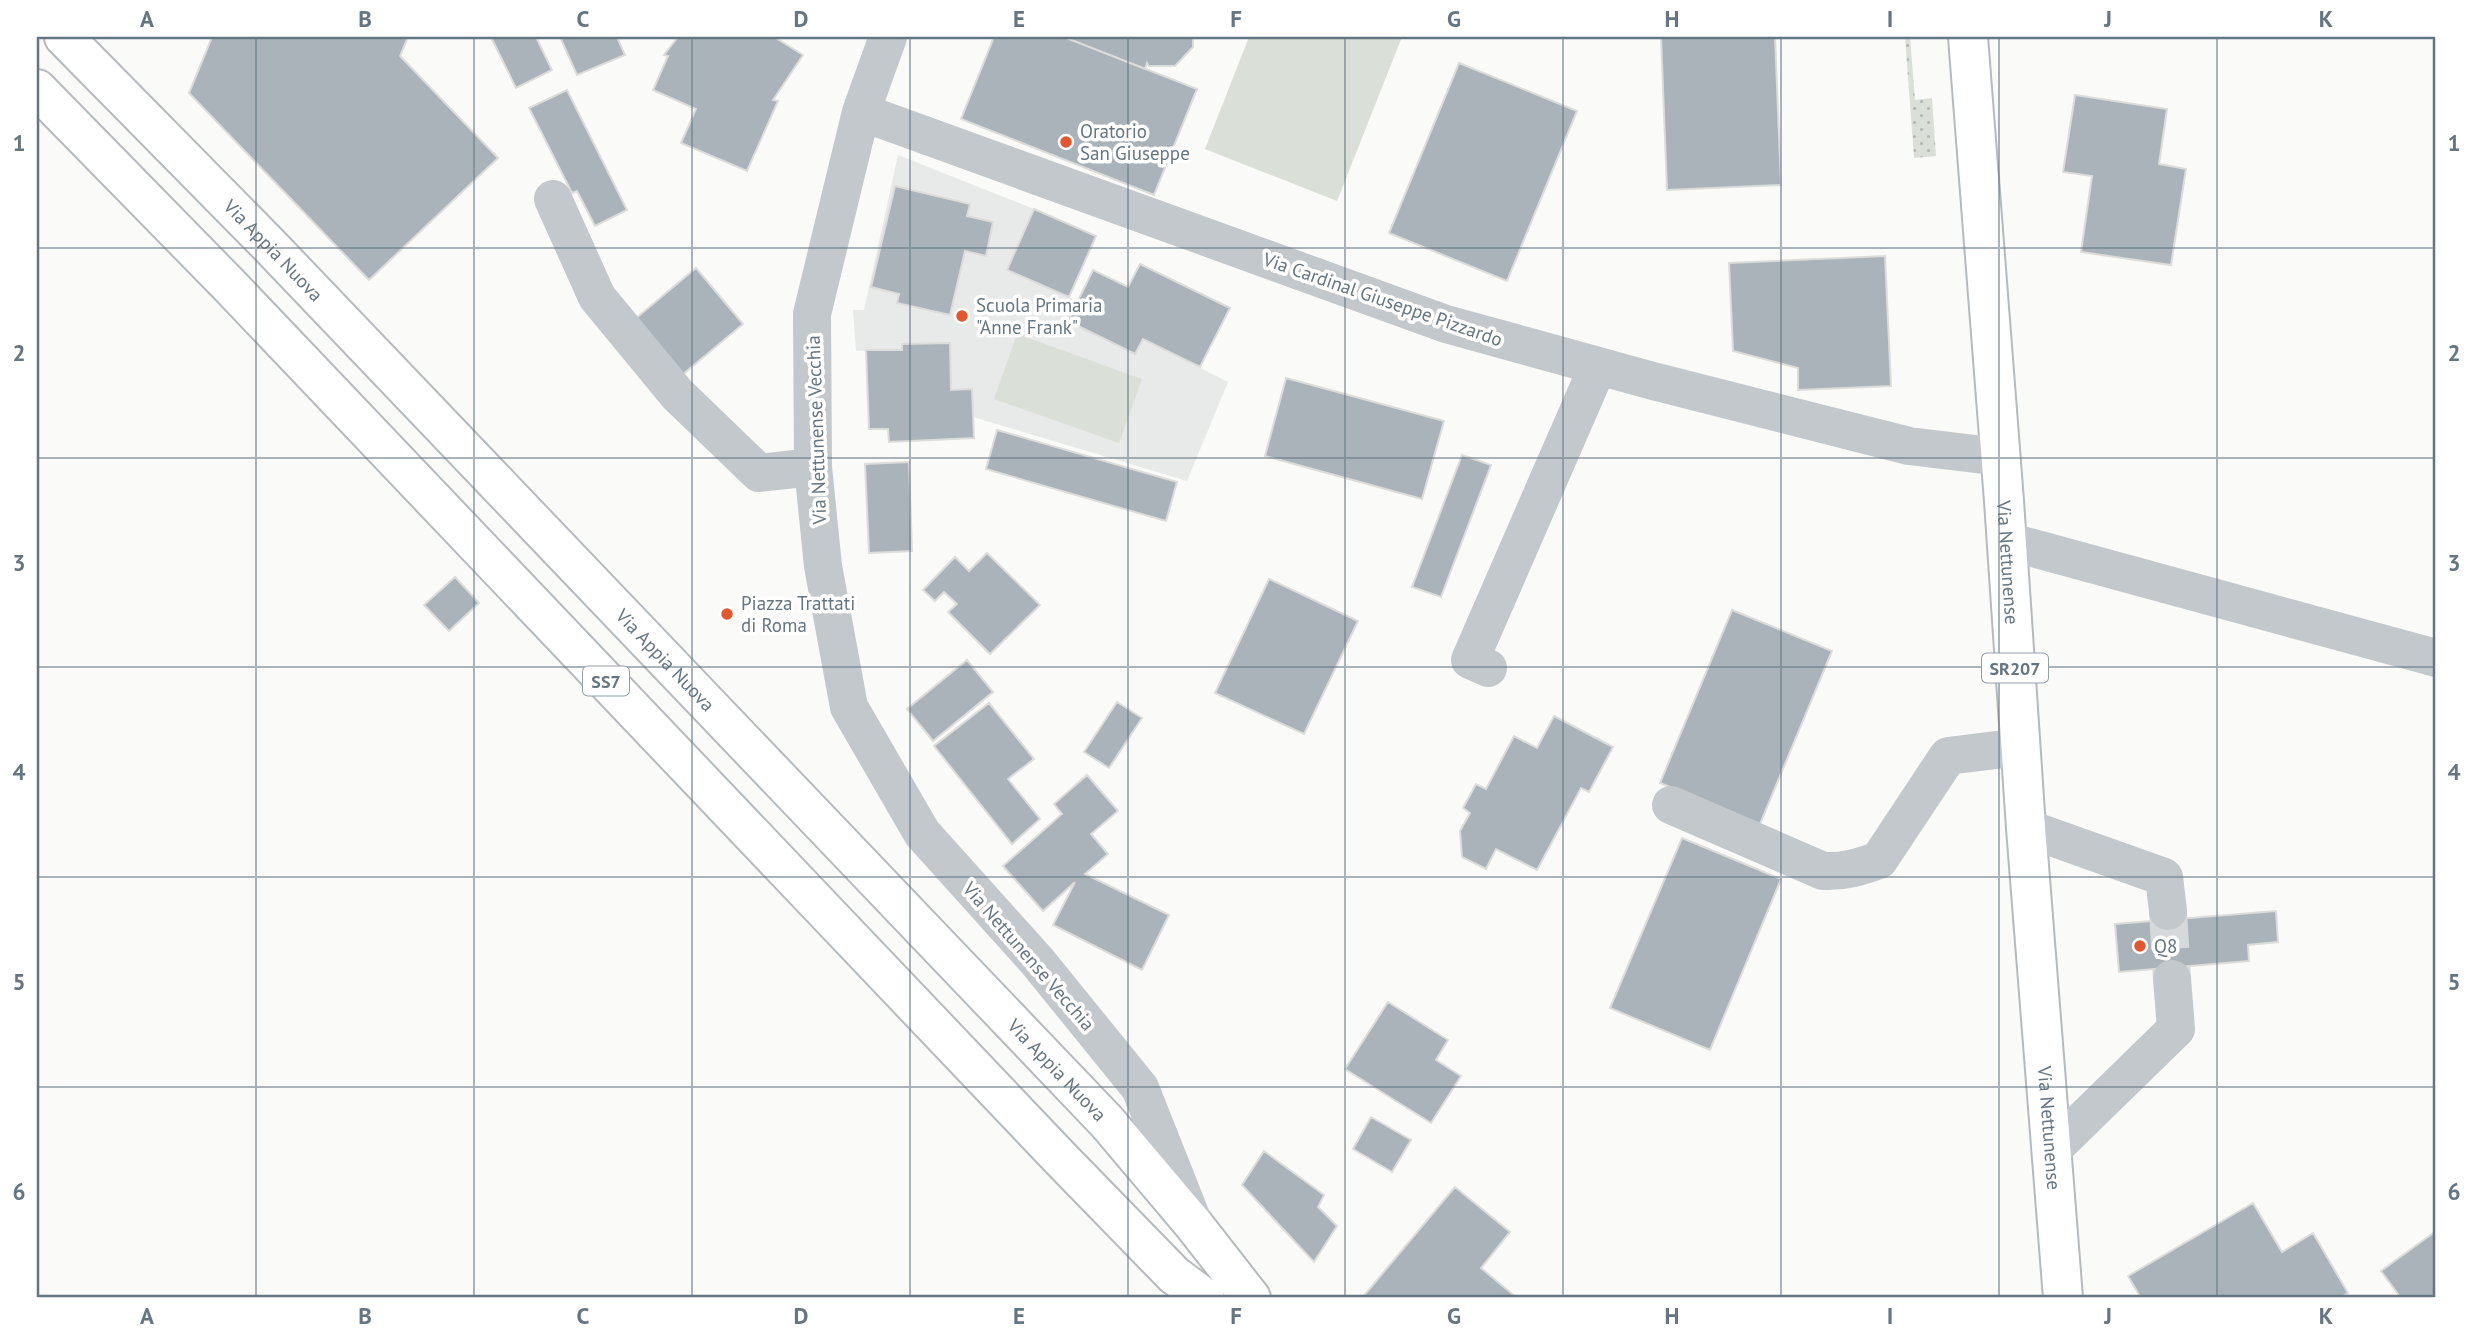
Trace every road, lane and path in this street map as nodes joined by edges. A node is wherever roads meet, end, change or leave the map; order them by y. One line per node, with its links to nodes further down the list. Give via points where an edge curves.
1 (64, 37): 19 (main road, Via Appia Nuova, via 269,245 1097,1112)
2 (888, 37): 5 (street, Via Nettunense Vecchia)
3 (1968, 37): 8 (main road, Via Nettunense / SR207)
4 (37, 89): 20 (main road, SS7, via 1062,1160 1174,1275)
5 (861, 112): 7 (street, Via Cardinal Giuseppe Pizzardo, via 1446,324); 9 (street, Via Nettunense Vecchia, via 812,314)
6 (553, 199): 9 (street, via 597,297 677,394 759,473)
7 (1598, 366): 8 (street, Via Cardinal Giuseppe Pizzardo, via 1909,446); 12 (street, via 1470,660)
8 (2000, 457): 10 (main road, Via Nettunense / SR207)
9 (813, 467): 19 (street, Via Nettunense Vecchia, via 823,566 849,707 922,833 1037,961 1140,1088)
10 (2007, 541): 11 (street); 13 (main road, Via Nettunense / SR207)
11 (2436, 658)
12 (1488, 668)
13 (2020, 747): 14 (street, via 1948,756 1879,860 1839,872 1824,871); 15 (main road, Via Nettunense / SR207)
14 (1671, 805)
15 (2026, 828): 16 (street, via 2164,877); 18 (main road, Via Nettunense / SR207)
16 (2168, 911)
17 (2172, 979): 18 (street, via 2176,1029)
18 (2052, 1150): 22 (main road, Via Nettunense / SR207)
19 (1194, 1225): 21 (main road, Via Appia Nuova)
20 (1205, 1298)
21 (1251, 1298)
22 (2063, 1298)

